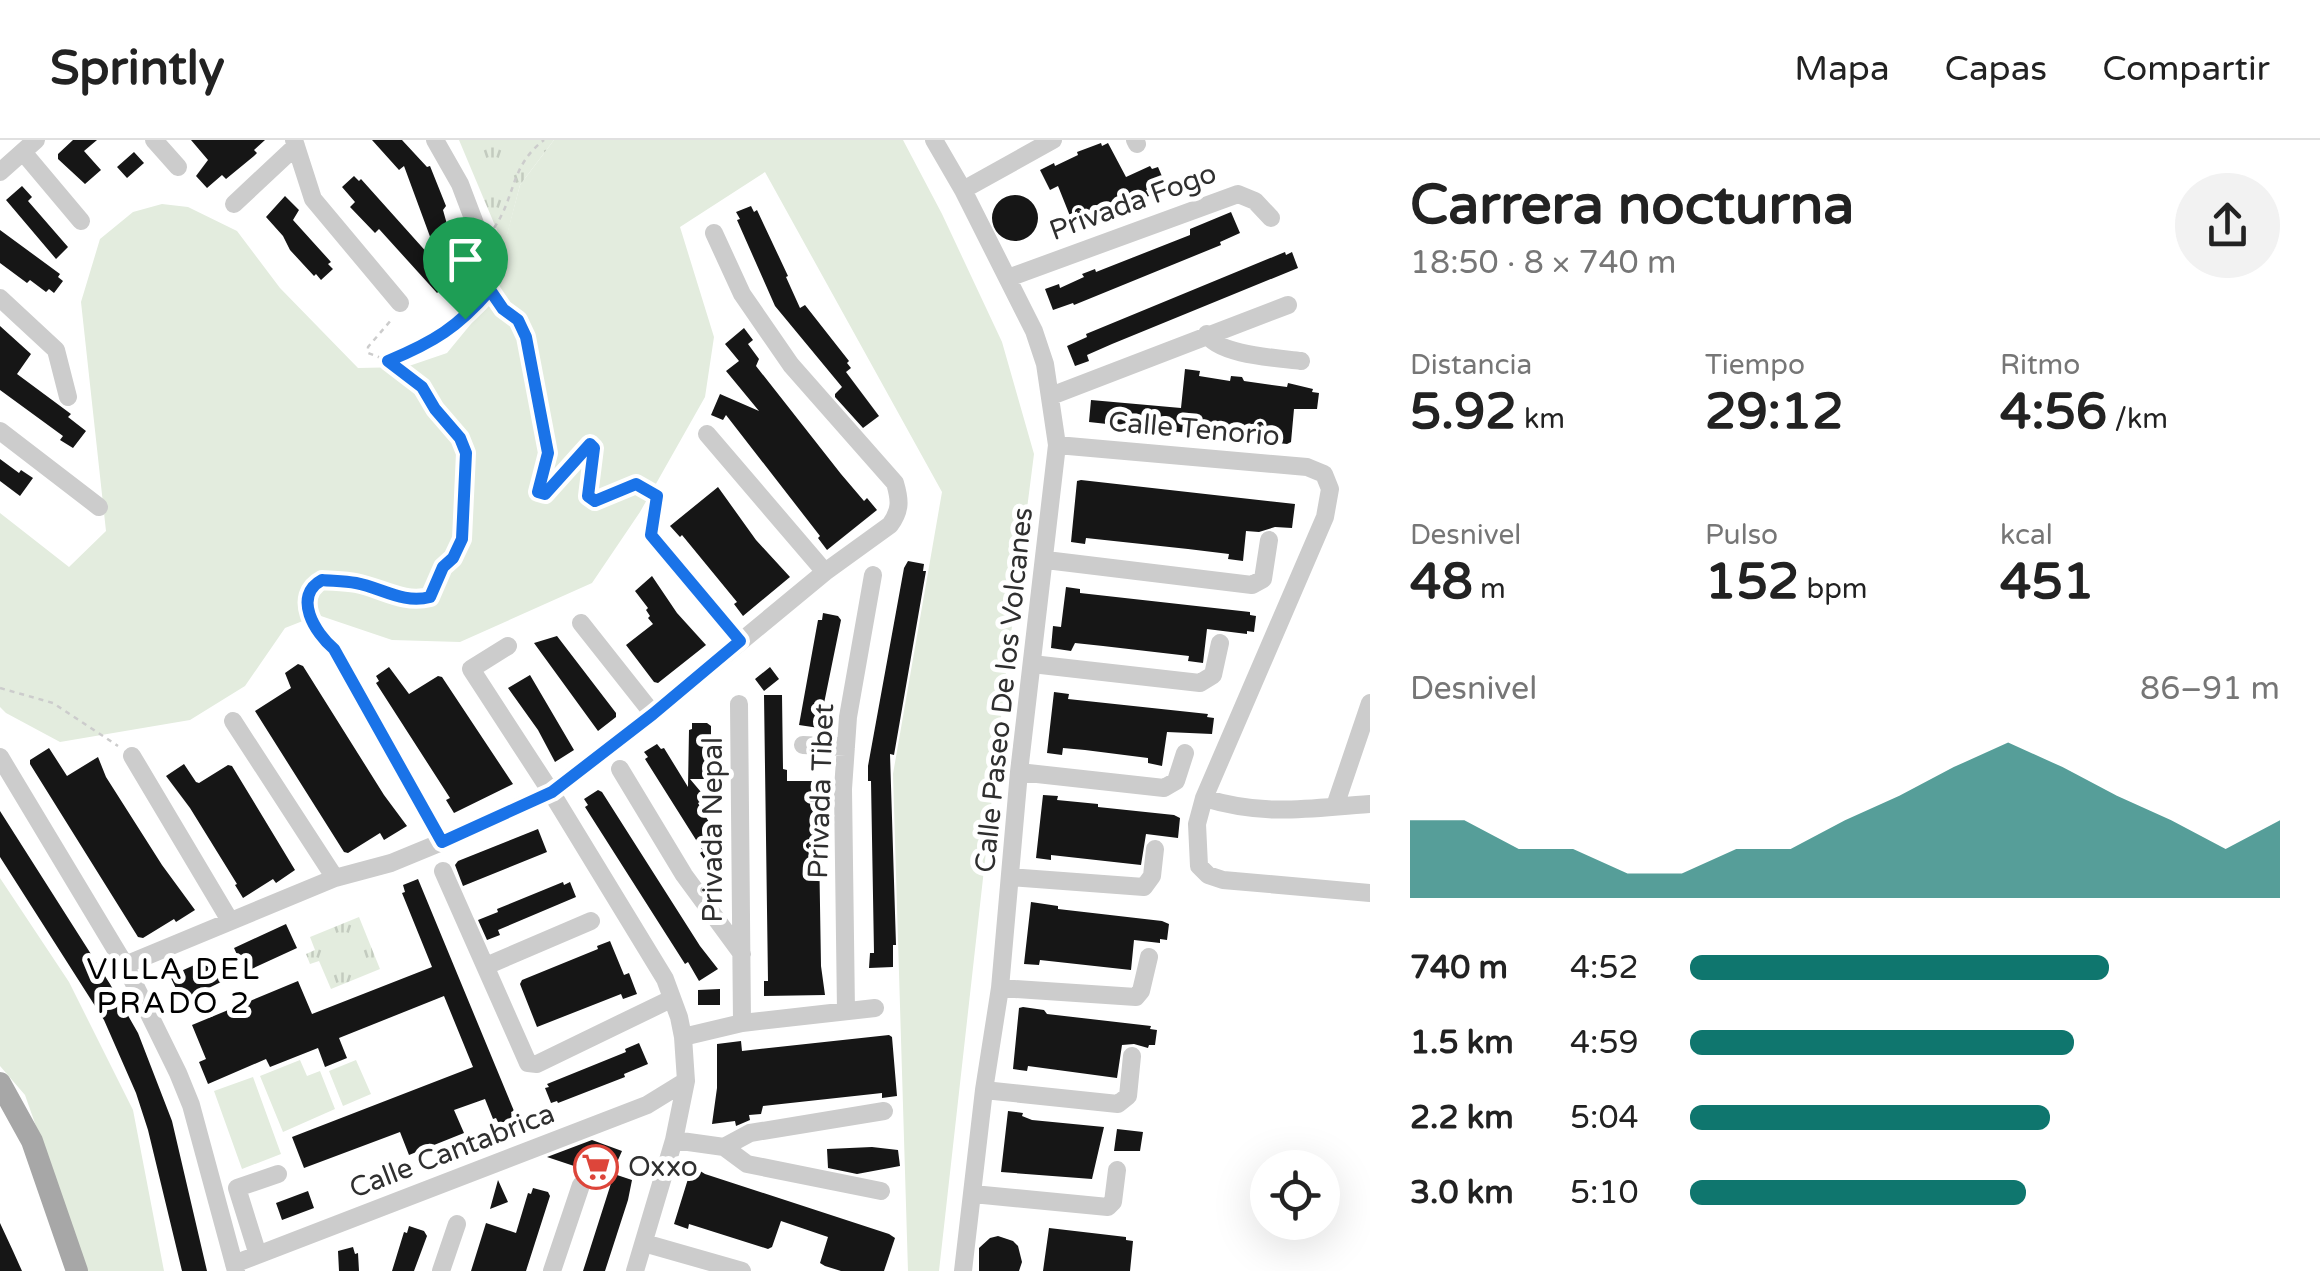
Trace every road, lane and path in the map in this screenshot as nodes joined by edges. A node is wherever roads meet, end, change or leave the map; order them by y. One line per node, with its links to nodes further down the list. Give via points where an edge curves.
1 (154, 140): 8 (street)
2 (435, 140): 15 (street)
3 (544, 140): 15 (path, via 518,167 501,217)
4 (934, 140): 10 (street, Calle Paseo De los Volcanes)
5 (1053, 140): 10 (street)
6 (295, 143): 11 (street); 19 (street, via 318,208)
7 (30, 146): 9 (street); 13 (street)
8 (178, 168)
9 (0, 172)
10 (963, 190): 16 (street, Calle Paseo De los Volcanes)
11 (234, 204)
12 (1271, 218): 16 (street, Privada Fogo, via 1238,194)
13 (81, 222)
14 (714, 233): 33 (street, via 742,294 782,353 896,483 900,500 890,525)
15 (482, 242): 17 (path)
16 (1008, 278): 24 (street, Calle Paseo De los Volcanes, via 1034,331)
17 (490, 290): 22 (path, via 435,341); 30 (path, via 526,337 548,453 538,492 554,487 590,444 588,496 595,501 636,484 651,492 657,496)
18 (0, 298): 25 (street, via 56,350)
19 (400, 303): 22 (path, via 368,347 372,357)
20 (1288, 305): 21 (street)
21 (1207, 334): 23 (street, via 1222,348); 24 (street)
22 (388, 361): 39 (path, via 422,387 464,445 462,539 430,597 314,584 306,602 316,632)
23 (1301, 362)
24 (1051, 396): 28 (street, Calle Paseo De los Volcanes)
25 (68, 397)
26 (0, 430): 29 (street)
27 (707, 434): 33 (street)
28 (1058, 445): 32 (street, Calle Paseo De los Volcanes); 54 (street, Calle Tenorio, via 1307,466 1324,474 1330,489 1325,517)
29 (98, 507)
30 (651, 535): 36 (street)
31 (1269, 540): 32 (street, via 1263,580 1252,585)
32 (1046, 560): 40 (street, Calle Paseo De los Volcanes)
33 (825, 572): 36 (street)
34 (874, 576): 47 (street, Privada Tibet)
35 (580, 622): 44 (street)
36 (740, 641): 44 (street)
37 (1220, 643): 40 (street, via 1213,675 1200,683)
38 (508, 646): 53 (street, via 471,669)
39 (334, 649): 57 (street)
40 (1032, 664): 52 (street, Calle Paseo De los Volcanes)
41 (0, 688): 49 (path, via 53,703)
42 (1370, 703): 56 (street)
43 (740, 704): 65 (street, Privada Nepal)
44 (653, 714): 53 (street)
45 (234, 721): 61 (street)
46 (803, 744): 47 (street)
47 (846, 747): 72 (street, Privada Tibet)
48 (1186, 753): 52 (street, via 1176,782 1164,788)
49 (132, 756): 63 (street)
50 (0, 757): 67 (street)
51 (620, 769): 65 (street, Privada Nepal)
52 (1020, 772): 60 (street, Calle Paseo De los Volcanes)
53 (552, 792): 57 (street); 70 (street)
54 (1204, 798): 56 (street, via 1272,811); 62 (street, via 1196,824 1199,866 1208,875)
55 (1370, 804): 56 (street)
56 (1335, 806)
57 (442, 842): 61 (street)
58 (1155, 849): 60 (street, via 1144,887)
59 (442, 871): 68 (street)
60 (1010, 877): 69 (street, Calle Paseo De los Volcanes)
61 (336, 878): 63 (street)
62 (1370, 893)
63 (229, 919): 67 (street)
64 (591, 920): 68 (street)
65 (742, 954): 73 (street, Privada Nepal)
66 (1148, 957): 69 (street, via 1136,997)
67 (124, 964): 90 (street, via 191,1105)
68 (486, 966): 70 (street, via 532,1065)
69 (1000, 988): 78 (street, Calle Paseo De los Volcanes)
70 (672, 1000): 74 (street)
71 (875, 1008): 72 (street)
72 (846, 1011): 73 (street)
73 (742, 1023): 74 (street)
74 (684, 1037): 76 (street)
75 (1132, 1056): 78 (street, via 1128,1096 1118,1104)
76 (686, 1080): 80 (street); 89 (street, Calle Cantabrica, via 647,1105)
77 (0, 1083): 91 (main road, via 32,1141)
78 (984, 1090): 86 (street, Calle Paseo De los Volcanes)
79 (884, 1110): 81 (street, via 750,1133)
80 (674, 1140): 81 (street); 88 (street)
81 (724, 1147): 85 (street, via 747,1164)
82 (1117, 1170): 86 (street, via 1108,1207)
83 (278, 1174): 89 (street, via 237,1188)
84 (582, 1184): 93 (street)
85 (881, 1192)
86 (973, 1194): 96 (street, Calle Paseo De los Volcanes)
87 (457, 1224): 92 (street)
88 (644, 1242): 94 (street); 95 (street)
89 (258, 1254): 90 (street, Calle Cantabrica)
90 (235, 1267)
91 (77, 1271)
92 (442, 1271)
93 (552, 1271)
94 (635, 1271)
95 (742, 1271)
96 (964, 1271)

